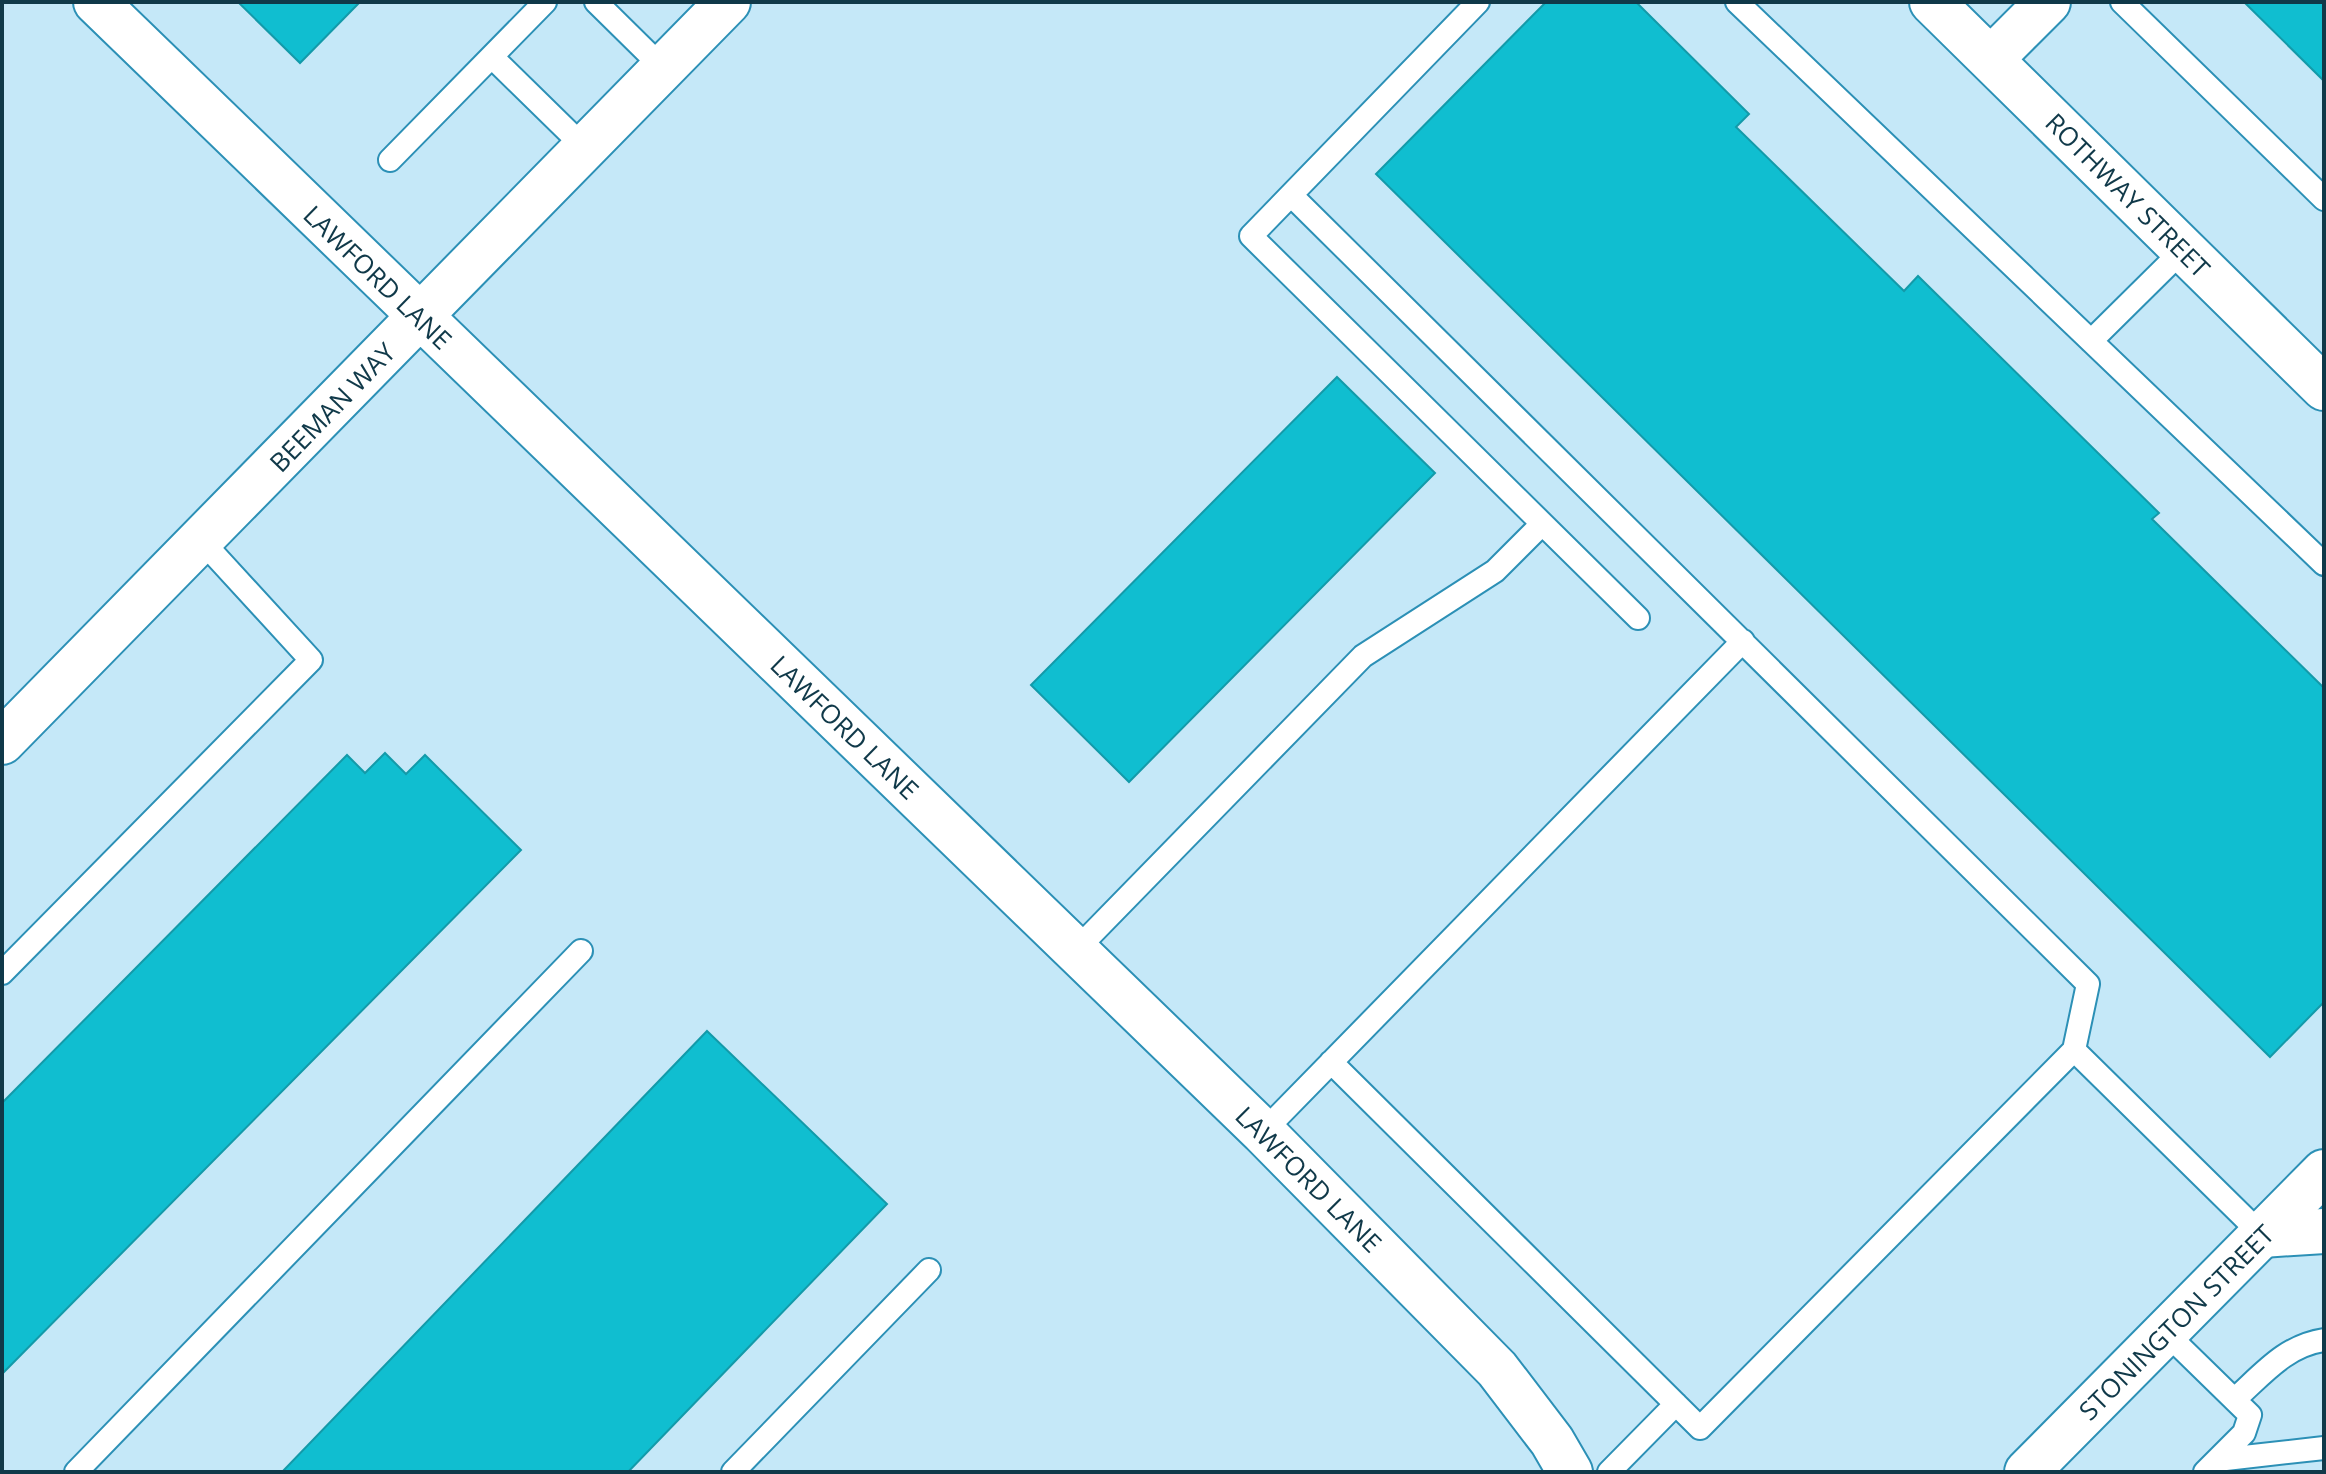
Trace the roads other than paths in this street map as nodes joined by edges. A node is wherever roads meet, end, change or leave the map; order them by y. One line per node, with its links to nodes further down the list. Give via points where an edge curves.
1 (96, 2): 18 (street, LAWFORD LANE)
2 (545, 2): 10 (lane)
3 (596, 2): 12 (lane)
4 (728, 2): 12 (street, BEEMAN WAY)
5 (1737, 2): 19 (lane)
6 (1932, 2): 11 (street, ROTHWAY STREET)
7 (2048, 2): 11 (street)
8 (2122, 2): 16 (lane)
9 (1477, 3): 15 (lane)
10 (492, 57): 13 (lane); 14 (lane)
11 (1991, 59): 17 (street, ROTHWAY STREET)
12 (663, 68): 13 (street, BEEMAN WAY)
13 (585, 148): 18 (street, BEEMAN WAY)
14 (390, 160)
15 (1291, 195): 21 (lane, via 1251,236); 25 (lane)
16 (2324, 199)
17 (2183, 250): 19 (lane); 20 (street, ROTHWAY STREET)
18 (419, 318): 22 (street, BEEMAN WAY); 27 (street, LAWFORD LANE)
19 (2091, 341): 23 (lane)
20 (2324, 388)
21 (1542, 524): 24 (lane); 27 (lane, via 1495,571 1363,656)
22 (201, 540): 26 (street, BEEMAN WAY); 29 (lane, via 311,660)
23 (2324, 564)
24 (1638, 618)
25 (1743, 641): 30 (lane, via 2088,984); 31 (lane)
26 (2, 742)
27 (1077, 949): 32 (street, LAWFORD LANE)
28 (581, 951): 43 (lane)
29 (2, 973)
30 (2074, 1050): 35 (lane); 40 (lane, via 1700,1428)
31 (1331, 1062): 32 (lane); 40 (lane)
32 (1263, 1132): 45 (street, LAWFORD LANE, via 1497,1369)
33 (2324, 1172): 35 (street, STONINGTON STREET)
34 (2324, 1231): 35 (street)
35 (2262, 1235): 37 (street, STONINGTON STREET)
36 (929, 1270): 44 (lane)
37 (2166, 1333): 39 (lane); 47 (street, STONINGTON STREET)
38 (2324, 1340): 39 (lane, via 2286,1352)
39 (2235, 1399): 42 (lane, via 2250,1415 2244,1433)
40 (1676, 1404): 46 (lane)
41 (2324, 1448): 42 (lane)
42 (2211, 1466)
43 (76, 1472)
44 (733, 1472)
45 (1570, 1472)
46 (1609, 1472)
47 (2027, 1472)

